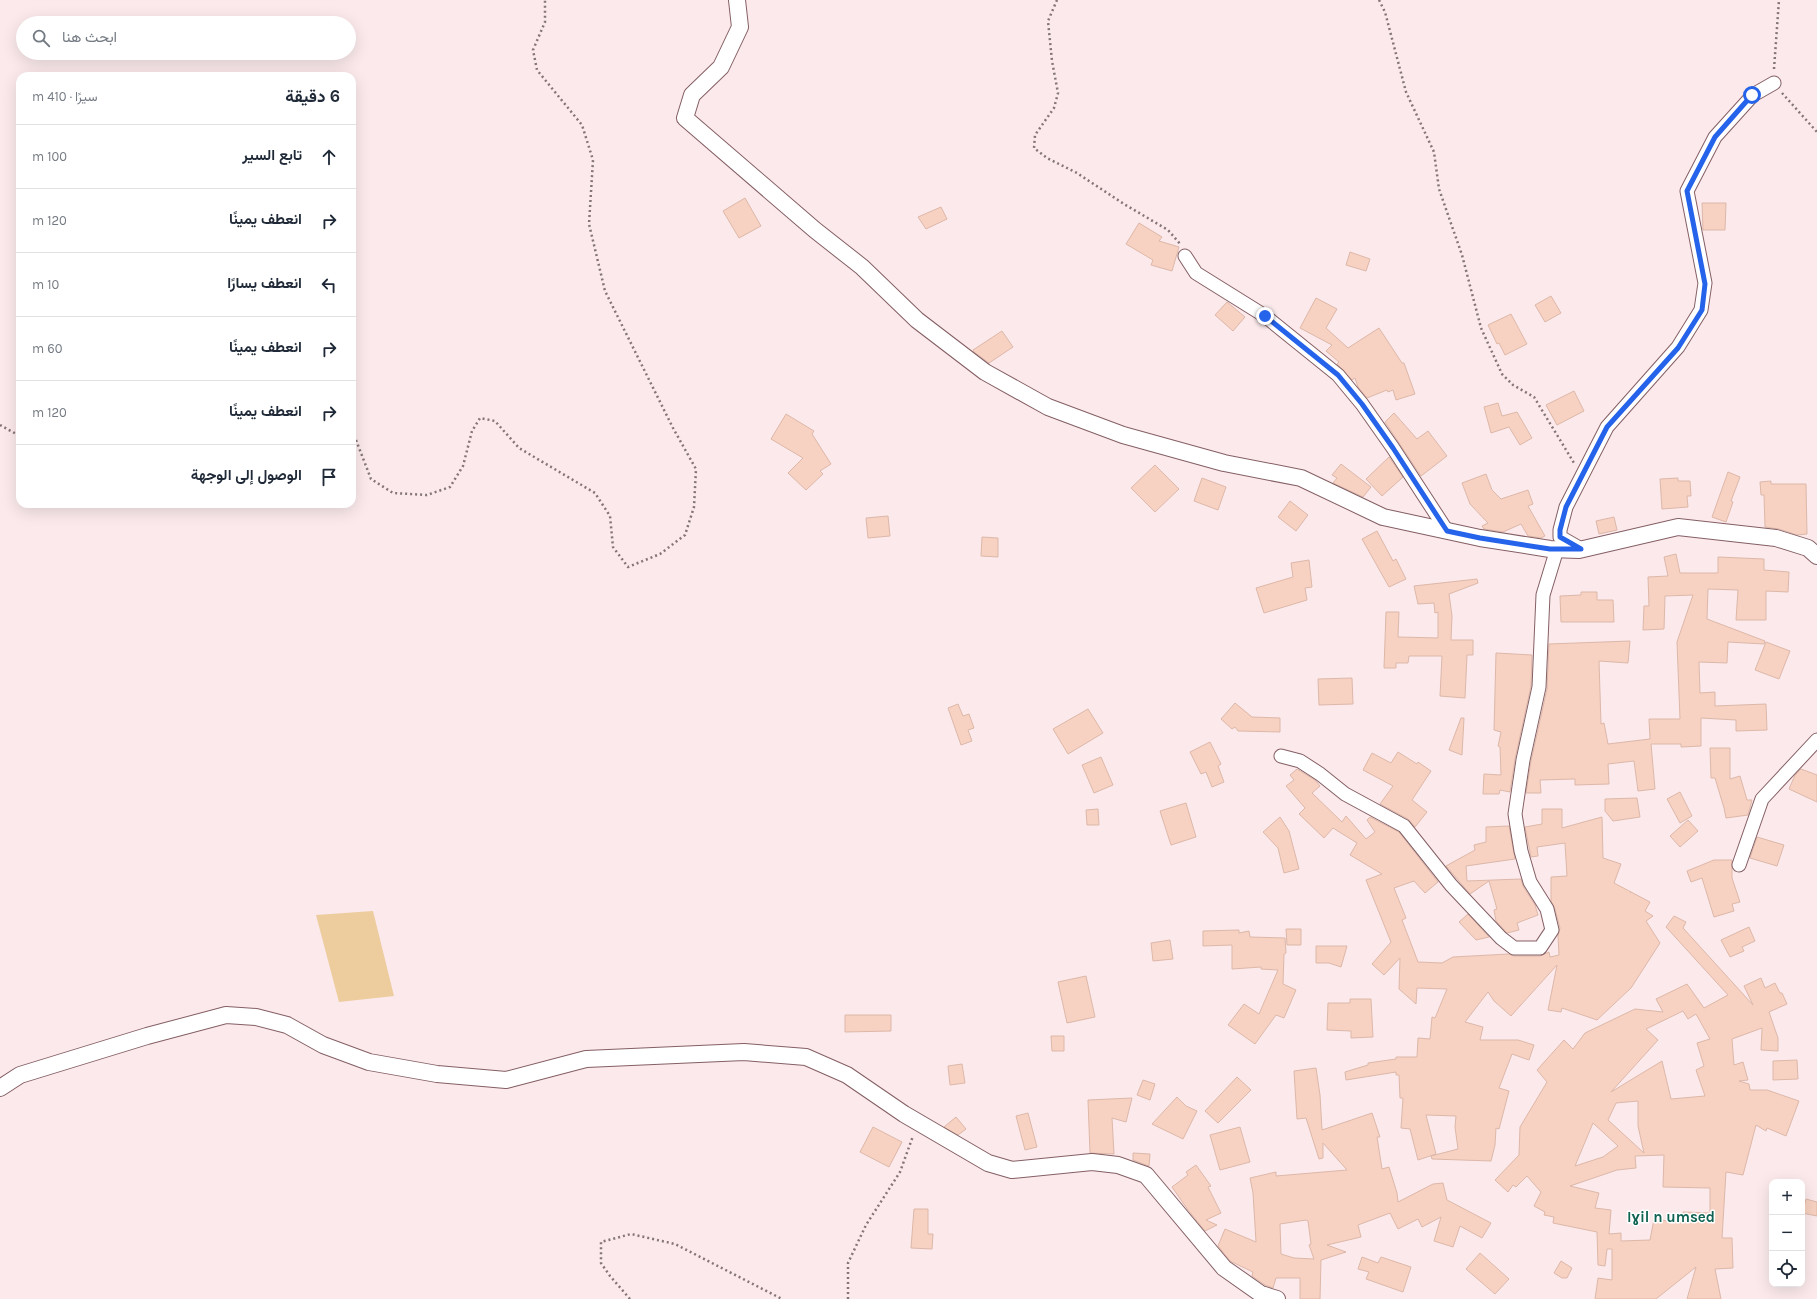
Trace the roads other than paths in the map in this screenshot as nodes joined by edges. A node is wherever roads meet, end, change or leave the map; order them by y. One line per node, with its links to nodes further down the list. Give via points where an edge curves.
1 (737, 0): 4 (street, via 740,27 721,67 692,95 686,118 815,230 862,267 917,320 985,372 1048,407 1123,435 1224,463 1301,478 1383,517)
2 (1774, 83): 6 (street, via 1752,95 1715,137 1687,191 1705,284 1702,310 1678,348 1607,427 1581,475 1566,507 1560,530 1560,537)
3 (1185, 256): 4 (street, via 1196,273 1265,316 1338,375 1393,448)
4 (1447, 531): 5 (street)
5 (1557, 549): 6 (street); 9 (street, via 1543,595 1539,687 1523,760 1515,814 1521,851 1530,882 1546,909 1552,930 1540,948 1514,948 1501,938 1451,885 1404,826 1345,794 1300,761)
6 (1581, 549): 7 (street, via 1678,527 1776,538 1808,548)
7 (1817, 556)
8 (1817, 740): 10 (street, via 1762,799)
9 (1281, 756)
10 (1739, 865)
11 (0, 1088): 12 (street, via 20,1075 226,1015 256,1017 287,1025 323,1045 369,1062 437,1074 506,1080 586,1059 744,1052 806,1057 847,1075 918,1123 988,1163 1012,1170 1092,1162 1118,1165 1146,1175 1224,1268 1261,1294)
12 (1277, 1299)

